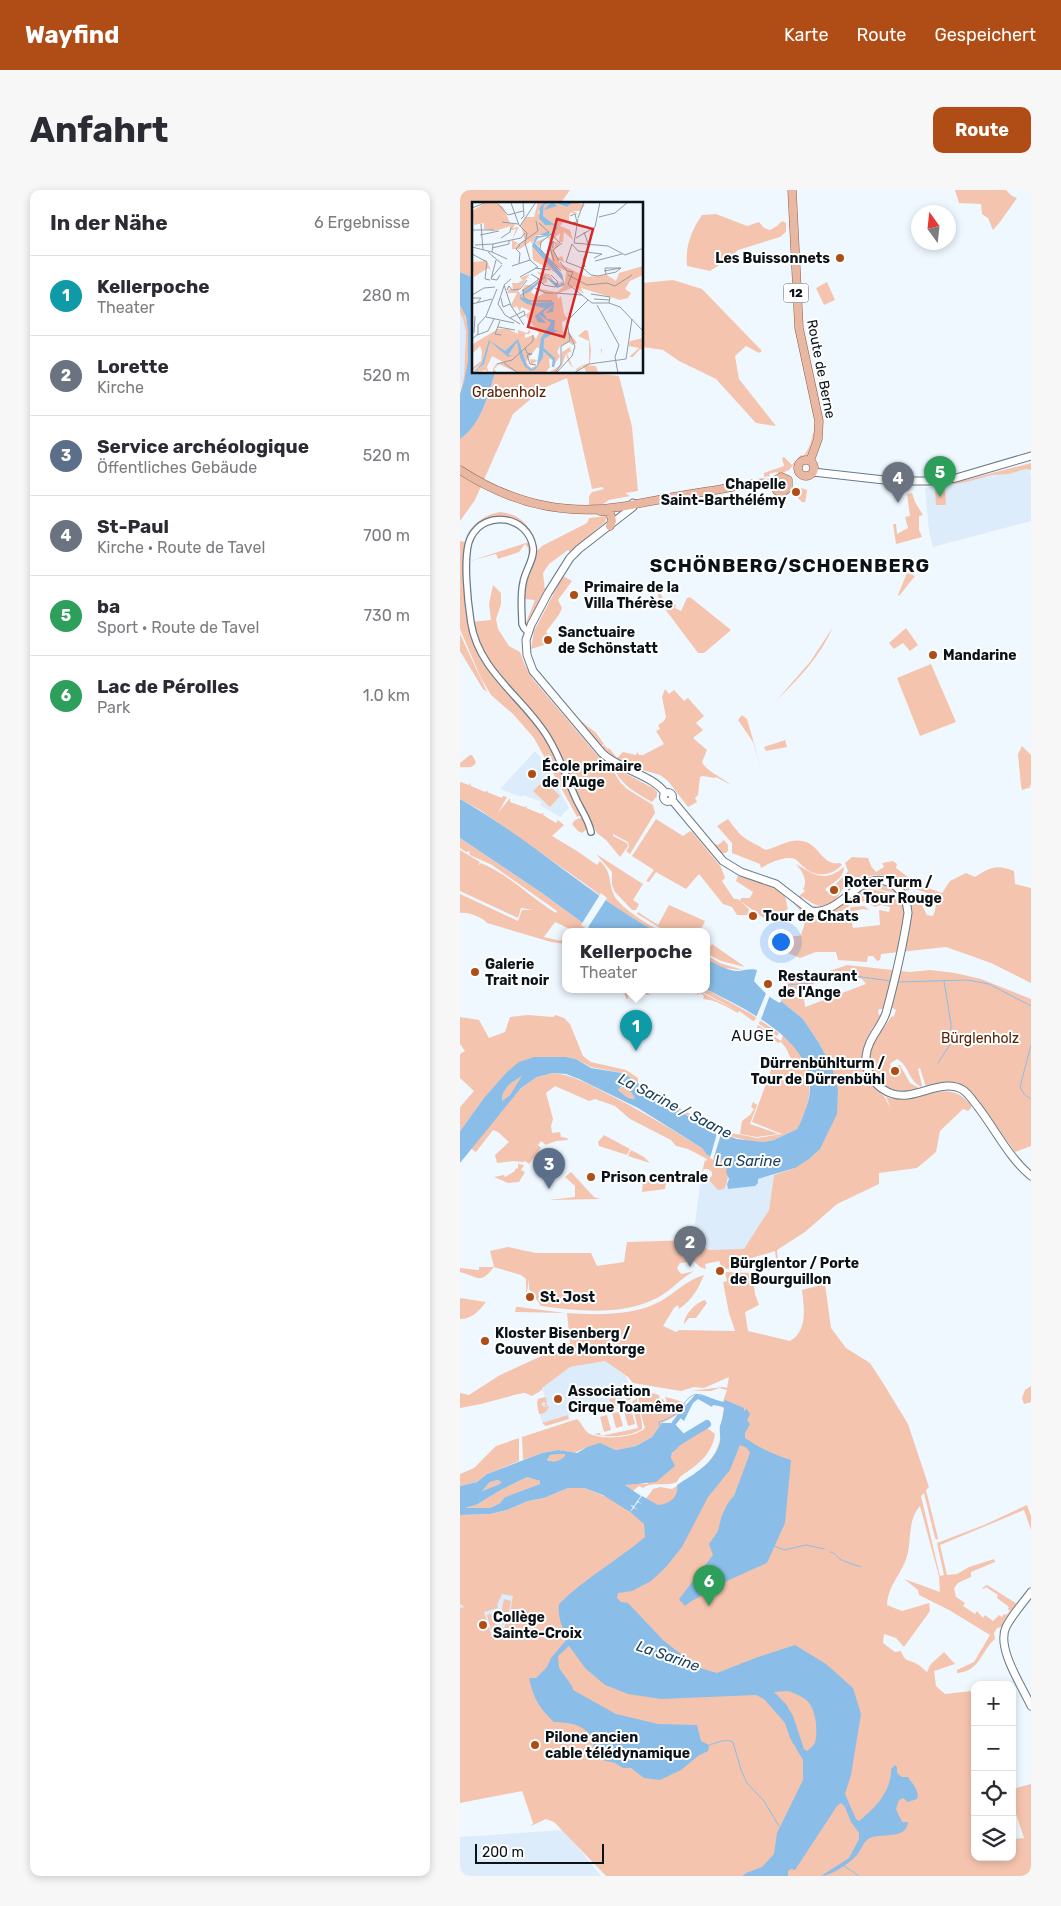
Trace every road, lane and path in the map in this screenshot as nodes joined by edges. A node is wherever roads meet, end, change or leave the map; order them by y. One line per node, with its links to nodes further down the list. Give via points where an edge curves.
1 (792, 190): 3 (main road, Route de Berne / 12, via 796,308 819,421 818,439)
2 (1031, 456): 5 (main road, via 933,482)
3 (810, 461): 5 (main road, via 814,466); 6 (main road, 12, via 799,464)
4 (460, 470): 10 (main road, 12, via 518,500 550,507)
5 (813, 472): 6 (main road, 12, via 808,476)
6 (799, 473): 7 (main road, 12)
7 (788, 480): 8 (main road, 12, via 781,477); 8 (main road, 12, via 788,488 783,492 776,490)
8 (774, 484): 9 (main road, 12)
9 (634, 503): 10 (main road, 12); 11 (main road)
10 (602, 509): 11 (main road, via 611,514)
11 (610, 526): 12 (main road, via 570,558)
12 (528, 632): 13 (street, via 522,624 522,591 524,576 533,557 532,541 514,521 491,520 470,537 468,548 468,590 475,638 495,675 542,728); 14 (main road, via 526,649 533,671 594,744 613,762 656,784 665,793 665,801 672,800 725,863 776,884 806,908 817,912 833,907 870,881 892,884 901,892 906,899 907,921 884,1018 867,1053 872,1080 897,1095 911,1095 946,1086 963,1090)
13 (591, 832)
14 (1031, 1176)
15 (1031, 1592): 16 (main road, via 1006,1626 1004,1640 1006,1655)
16 (1031, 1706)

